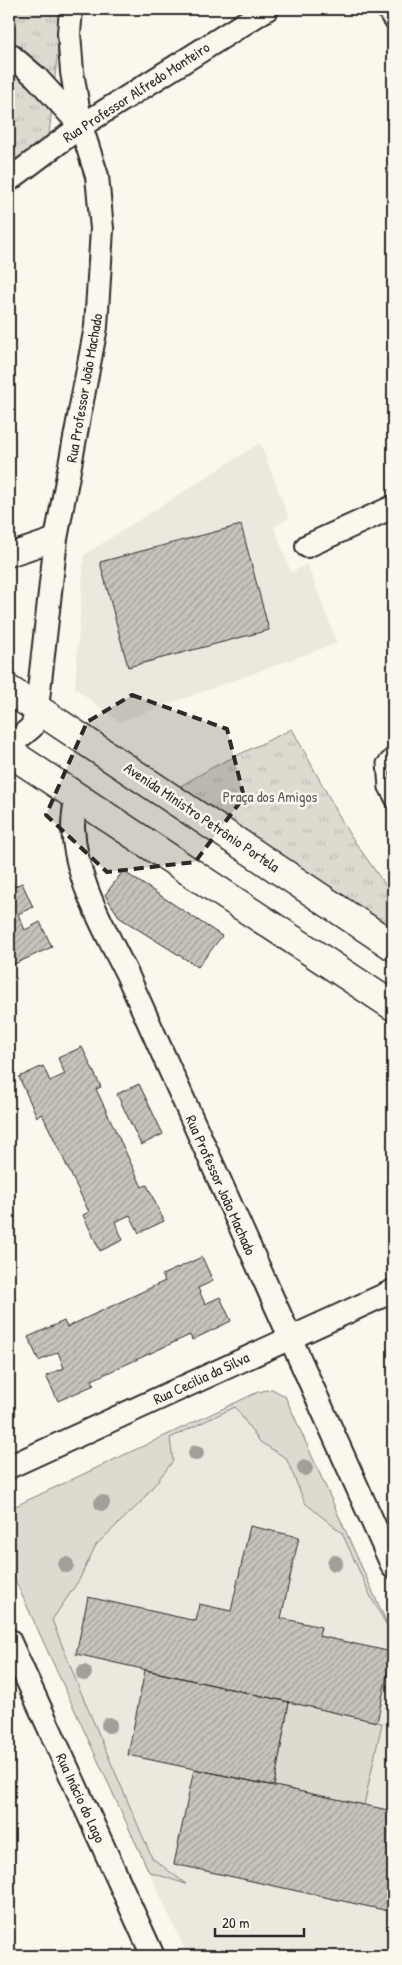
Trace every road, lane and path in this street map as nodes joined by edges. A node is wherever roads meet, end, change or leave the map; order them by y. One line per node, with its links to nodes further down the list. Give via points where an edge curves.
1 (71, 9): 6 (street, Rua Professor João Machado, via 72,72)
2 (267, 9): 6 (street, Rua Professor Alfredo Monteiro)
3 (388, 9): 4 (street)
4 (393, 17)
5 (9, 54): 6 (street, via 36,77)
6 (81, 126): 7 (street, Rua Professor Alfredo Monteiro); 9 (street, Rua Professor João Machado, via 97,176 102,229 97,317)
7 (9, 180)
8 (393, 507): 10 (street)
9 (56, 539): 11 (street); 13 (street, Rua Professor João Machado)
10 (307, 546)
11 (9, 555)
12 (9, 690): 13 (main road, Avenida Ministro Petrônio Portela)
13 (37, 708): 14 (street, Rua Professor João Machado, via 32,727); 19 (main road, Avenida Ministro Petrônio Portela)
14 (9, 746)
15 (9, 752): 17 (main road)
16 (393, 752): 18 (lane, via 383,763 385,788)
17 (76, 796): 20 (main road); 22 (street, Rua Professor João Machado, via 73,827 90,900 127,974)
18 (393, 803)
19 (393, 946)
20 (392, 1007)
21 (393, 1291): 22 (street, Rua Cecilia da Silva)
22 (289, 1337): 23 (street, Rua Cecilia da Silva); 24 (street, Rua Professor João Machado)
23 (9, 1467)
24 (393, 1567)
25 (9, 1640): 26 (street, Rua Inácio do Lago)
26 (153, 1956)

